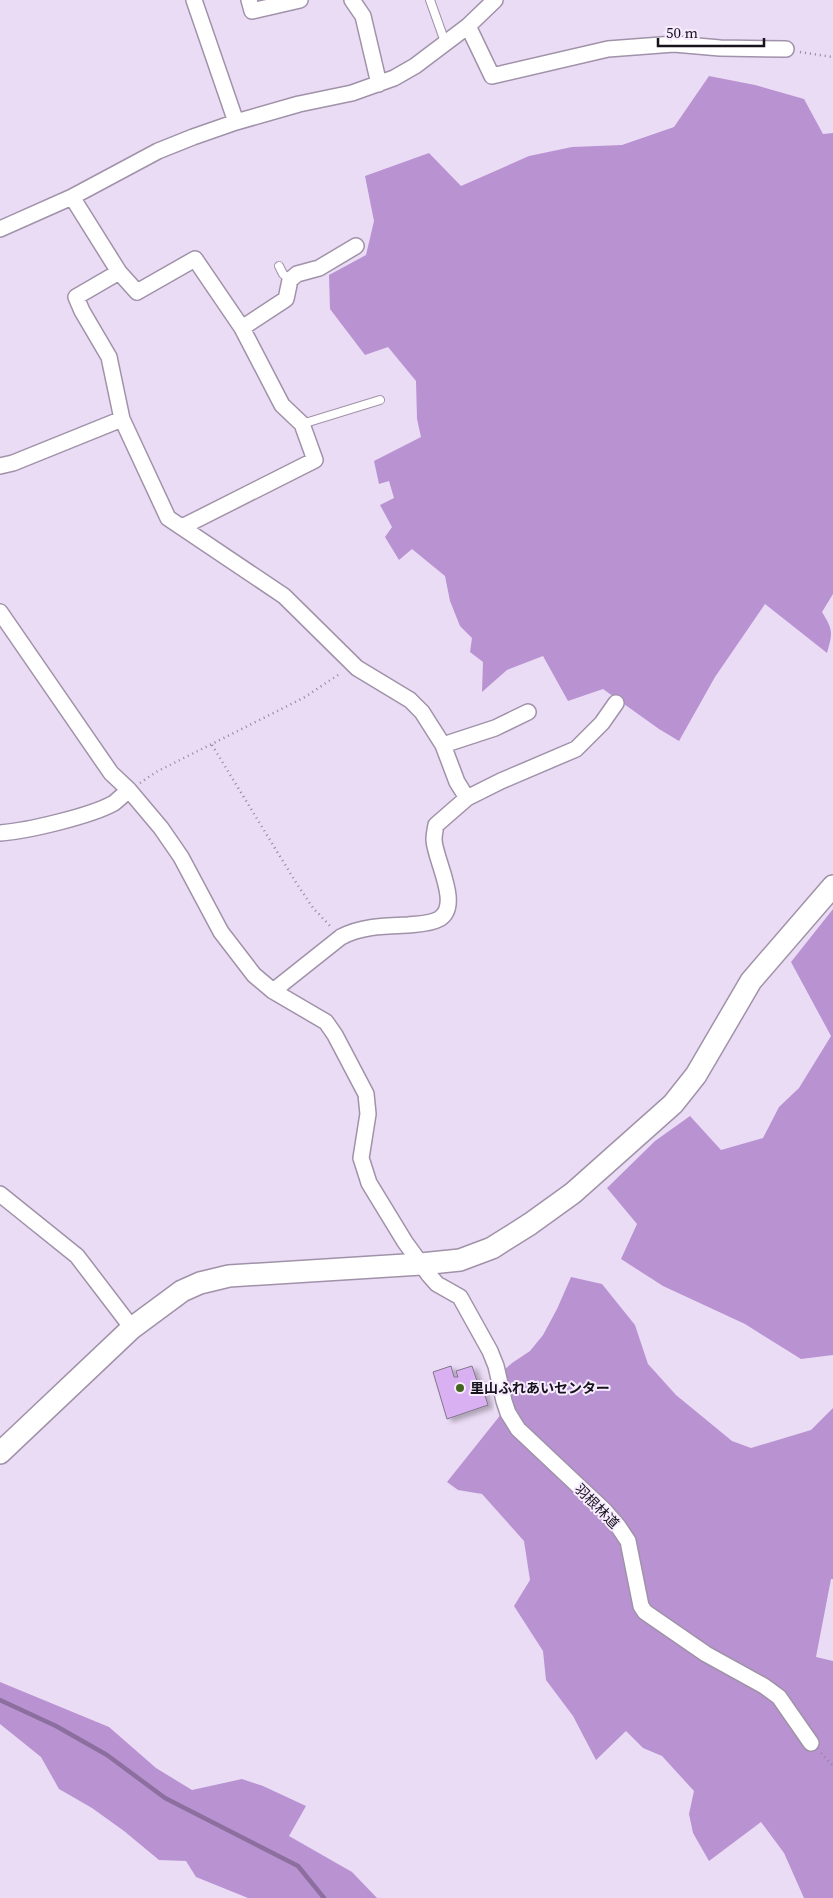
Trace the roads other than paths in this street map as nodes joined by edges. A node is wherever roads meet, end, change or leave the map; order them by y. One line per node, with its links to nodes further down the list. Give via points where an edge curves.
1 (194, 0): 11 (street)
2 (249, 0): 3 (street, via 252,11)
3 (300, 0)
4 (352, 0): 10 (street, via 363,16)
5 (430, 0): 8 (lane)
6 (495, 0): 7 (street)
7 (468, 26): 8 (street); 9 (street, via 492,76 608,48 674,44)
8 (445, 42): 10 (street, via 415,66)
9 (786, 49)
10 (379, 84): 11 (street)
11 (236, 122): 12 (street, via 158,151)
12 (72, 197): 13 (street); 16 (street)
13 (0, 229)
14 (356, 246): 17 (street)
15 (279, 266): 17 (lane)
16 (119, 272): 18 (street, via 137,292 194,259); 20 (street, via 76,297 110,357)
17 (290, 280): 18 (street, via 286,299)
18 (242, 328): 21 (street, via 282,404)
19 (380, 400): 21 (lane)
20 (122, 419): 22 (street); 23 (street, via 168,518)
21 (302, 424): 23 (street, via 315,460)
22 (0, 466)
23 (182, 527): 27 (street, via 284,596 351,664 410,700 422,712)
24 (0, 612): 28 (street, 羽根林道, via 111,773)
25 (616, 703): 29 (street, via 602,723 576,749)
26 (528, 712): 27 (street, via 495,728)
27 (443, 746): 29 (street)
28 (129, 790): 30 (street, via 113,803 85,814 16,832); 32 (street, 羽根林道, via 181,857 221,932 254,975)
29 (467, 798): 32 (street, via 436,825 434,840 448,898 447,912 427,923 352,931)
30 (0, 833)
31 (833, 886): 34 (street, via 751,981 696,1075 673,1104 573,1193 530,1224 477,1255)
32 (273, 991): 34 (street, 羽根林道, via 326,1022 335,1035 366,1094 368,1114 361,1158 369,1183)
33 (0, 1194): 35 (street, via 77,1256)
34 (421, 1264): 35 (street, via 228,1276 182,1291); 37 (street, 羽根林道, via 437,1284 460,1298 490,1351 508,1414 518,1429 604,1510 628,1541 645,1612 706,1654 780,1696)
35 (132, 1328): 36 (street)
36 (0, 1453)
37 (811, 1743)

